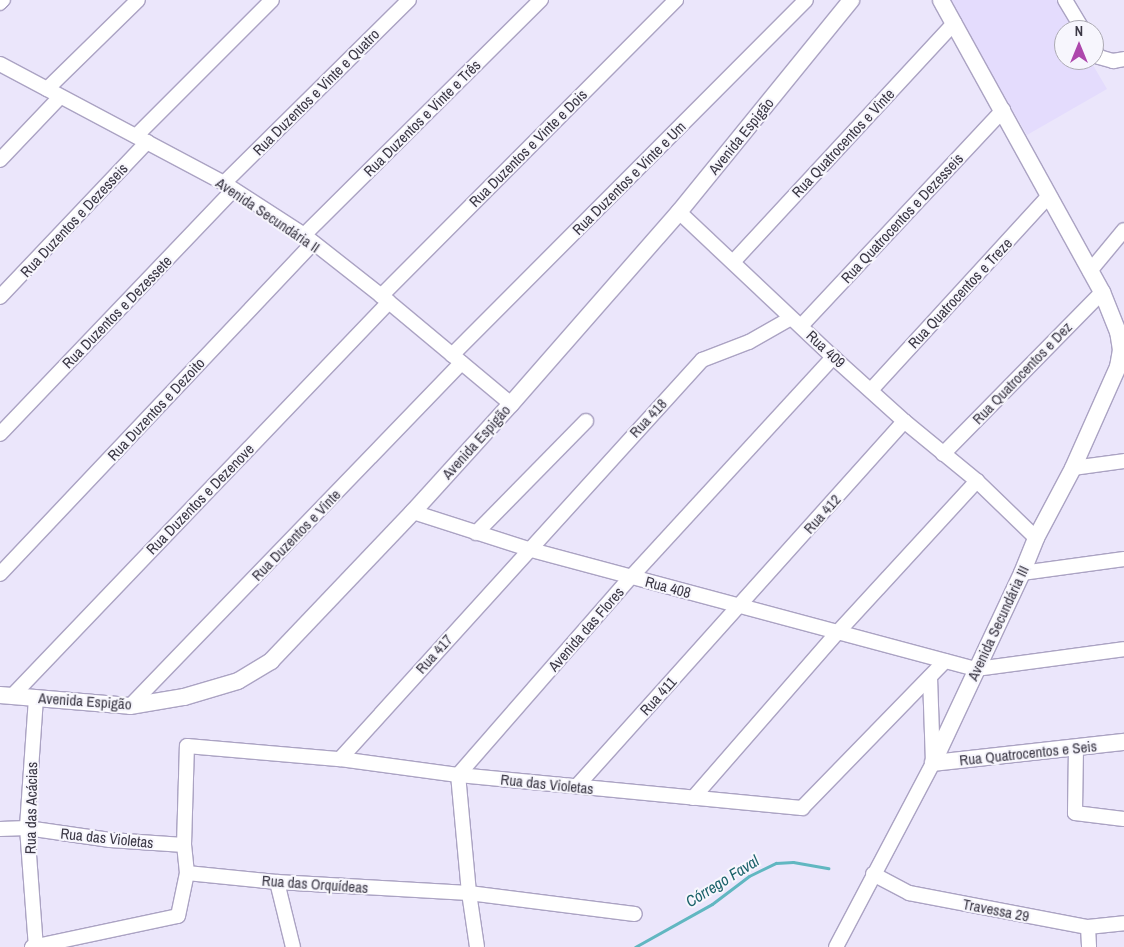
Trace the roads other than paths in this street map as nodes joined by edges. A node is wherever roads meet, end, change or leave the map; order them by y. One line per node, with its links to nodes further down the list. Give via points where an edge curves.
1 (3, 0): 11 (street)
2 (138, 0): 17 (street)
3 (272, 0): 20 (street, Rua Duzentos e Dezesseis)
4 (408, 0): 22 (street, Rua Duzentos e Vinte e Quatro)
5 (541, 0): 26 (street, Rua Duzentos e Vinte e Três)
6 (676, 0): 31 (street, Rua Duzentos e Vinte e Dois)
7 (806, 0): 34 (street, Rua Duzentos e Vinte e Um)
8 (852, 0): 24 (street, Avenida Espigão)
9 (942, 0): 13 (street)
10 (1065, 0): 12 (street)
11 (0, 3)
12 (1077, 20)
13 (954, 23): 19 (street); 27 (street, Rua Quatrocentos e Vinte)
14 (1104, 58): 15 (street)
15 (1124, 59)
16 (0, 64): 17 (street, Avenida Secundária II)
17 (48, 89): 18 (street, Avenida Secundária II)
18 (60, 98): 20 (street, Avenida Secundária II); 21 (street)
19 (1003, 110): 23 (street); 32 (street, Rua Quatrocentos e Dezesseis)
20 (141, 139): 22 (street, Avenida Secundária II); 30 (street, Rua Duzentos e Dezesseis)
21 (0, 160)
22 (228, 186): 26 (street, Avenida Secundária II); 40 (street, Rua Duzentos e Dezessete)
23 (1049, 196): 28 (street); 36 (street, Rua Quatrocentos e Treze)
24 (679, 212): 27 (street, Rua 409); 37 (street, Avenida Espigão)
25 (1124, 230): 28 (street)
26 (309, 239): 31 (street, Avenida Secundária II); 51 (street, Rua Duzentos e Dezoito)
27 (733, 262): 32 (street, Rua 409)
28 (1090, 271): 29 (street)
29 (1102, 292): 35 (street, Avenida Secundária III, via 1118,332); 41 (street, Rua Quatrocentos e Dez)
30 (0, 297)
31 (385, 299): 34 (street, Avenida Secundária II); 59 (street, Rua Duzentos e Dezenove)
32 (796, 322): 33 (street, Rua 409); 48 (street, Rua 418, via 702,360)
33 (833, 357): 36 (street, Rua 409); 52 (street, Avenida das Flores)
34 (457, 359): 37 (street, Avenida Secundária II); 61 (street, Rua Duzentos e Vinte)
35 (1121, 367): 43 (street, Avenida Secundária III)
36 (871, 390): 39 (street, Rua 409)
37 (511, 404): 45 (street, Avenida Espigão)
38 (586, 421): 46 (street)
39 (904, 421): 41 (street, Rua 409); 53 (street, Rua 412)
40 (0, 434)
41 (943, 454): 44 (street, Rua 409)
42 (1124, 462): 43 (street)
43 (1073, 468): 47 (street, Avenida Secundária III)
44 (977, 481): 47 (street, Rua 409); 54 (street)
45 (413, 512): 46 (street, Rua 408); 61 (street, Avenida Espigão, via 271,660 238,681 184,697)
46 (476, 533): 48 (street, Rua 408)
47 (1036, 538): 50 (street, Avenida Secundária III)
48 (528, 550): 52 (street, Rua 408); 64 (street, Rua 417)
49 (1124, 559): 50 (street)
50 (1022, 573): 57 (street, Avenida Secundária III)
51 (0, 574)
52 (631, 577): 53 (street, Rua 408); 66 (street, Avenida das Flores)
53 (740, 606): 54 (street, Rua 408); 67 (street, Rua 411)
54 (837, 633): 56 (street, Rua 408); 68 (street)
55 (1124, 648): 57 (street)
56 (945, 661): 57 (street, Rua 408); 58 (street, Rua das Violetas)
57 (977, 669): 65 (street, Avenida Secundária III)
58 (930, 677): 65 (street); 68 (street, Rua das Violetas, via 802,808)
59 (6, 696): 60 (street, Avenida Espigão)
60 (36, 698): 61 (street, Avenida Espigão); 70 (street, Rua das Acácias)
61 (130, 706)
62 (1124, 742): 63 (street, Rua Quatrocentos e Seis)
63 (1076, 748): 65 (street, Rua Quatrocentos e Seis); 69 (street, via 1075,813)
64 (340, 759): 66 (street, Rua das Violetas); 72 (street, Rua das Violetas, via 187,746)
65 (933, 763): 74 (street, Avenida Secundária III)
66 (458, 775): 67 (street, Rua das Violetas); 76 (street)
67 (577, 786): 68 (street, Rua das Violetas)
68 (693, 798)
69 (1124, 819)
70 (28, 828): 71 (street, Rua das Violetas); 72 (street, Rua das Violetas, via 110,840); 80 (street, Rua das Acácias)
71 (0, 829)
72 (184, 845): 73 (street, Rua das Violetas)
73 (186, 873): 75 (street, Rua das Orquídeas); 80 (street, via 178,916)
74 (873, 874): 79 (street, Travessa 29, via 909,893); 83 (street, Avenida Secundária III)
75 (277, 882): 76 (street, Rua das Orquídeas); 81 (street)
76 (469, 893): 77 (street, Rua das Orquídeas); 82 (street)
77 (635, 914)
78 (1124, 923): 79 (street, Travessa 29)
79 (1088, 927): 84 (street)
80 (35, 946)
81 (293, 947)
82 (477, 947)
83 (836, 947)
84 (1089, 947)

